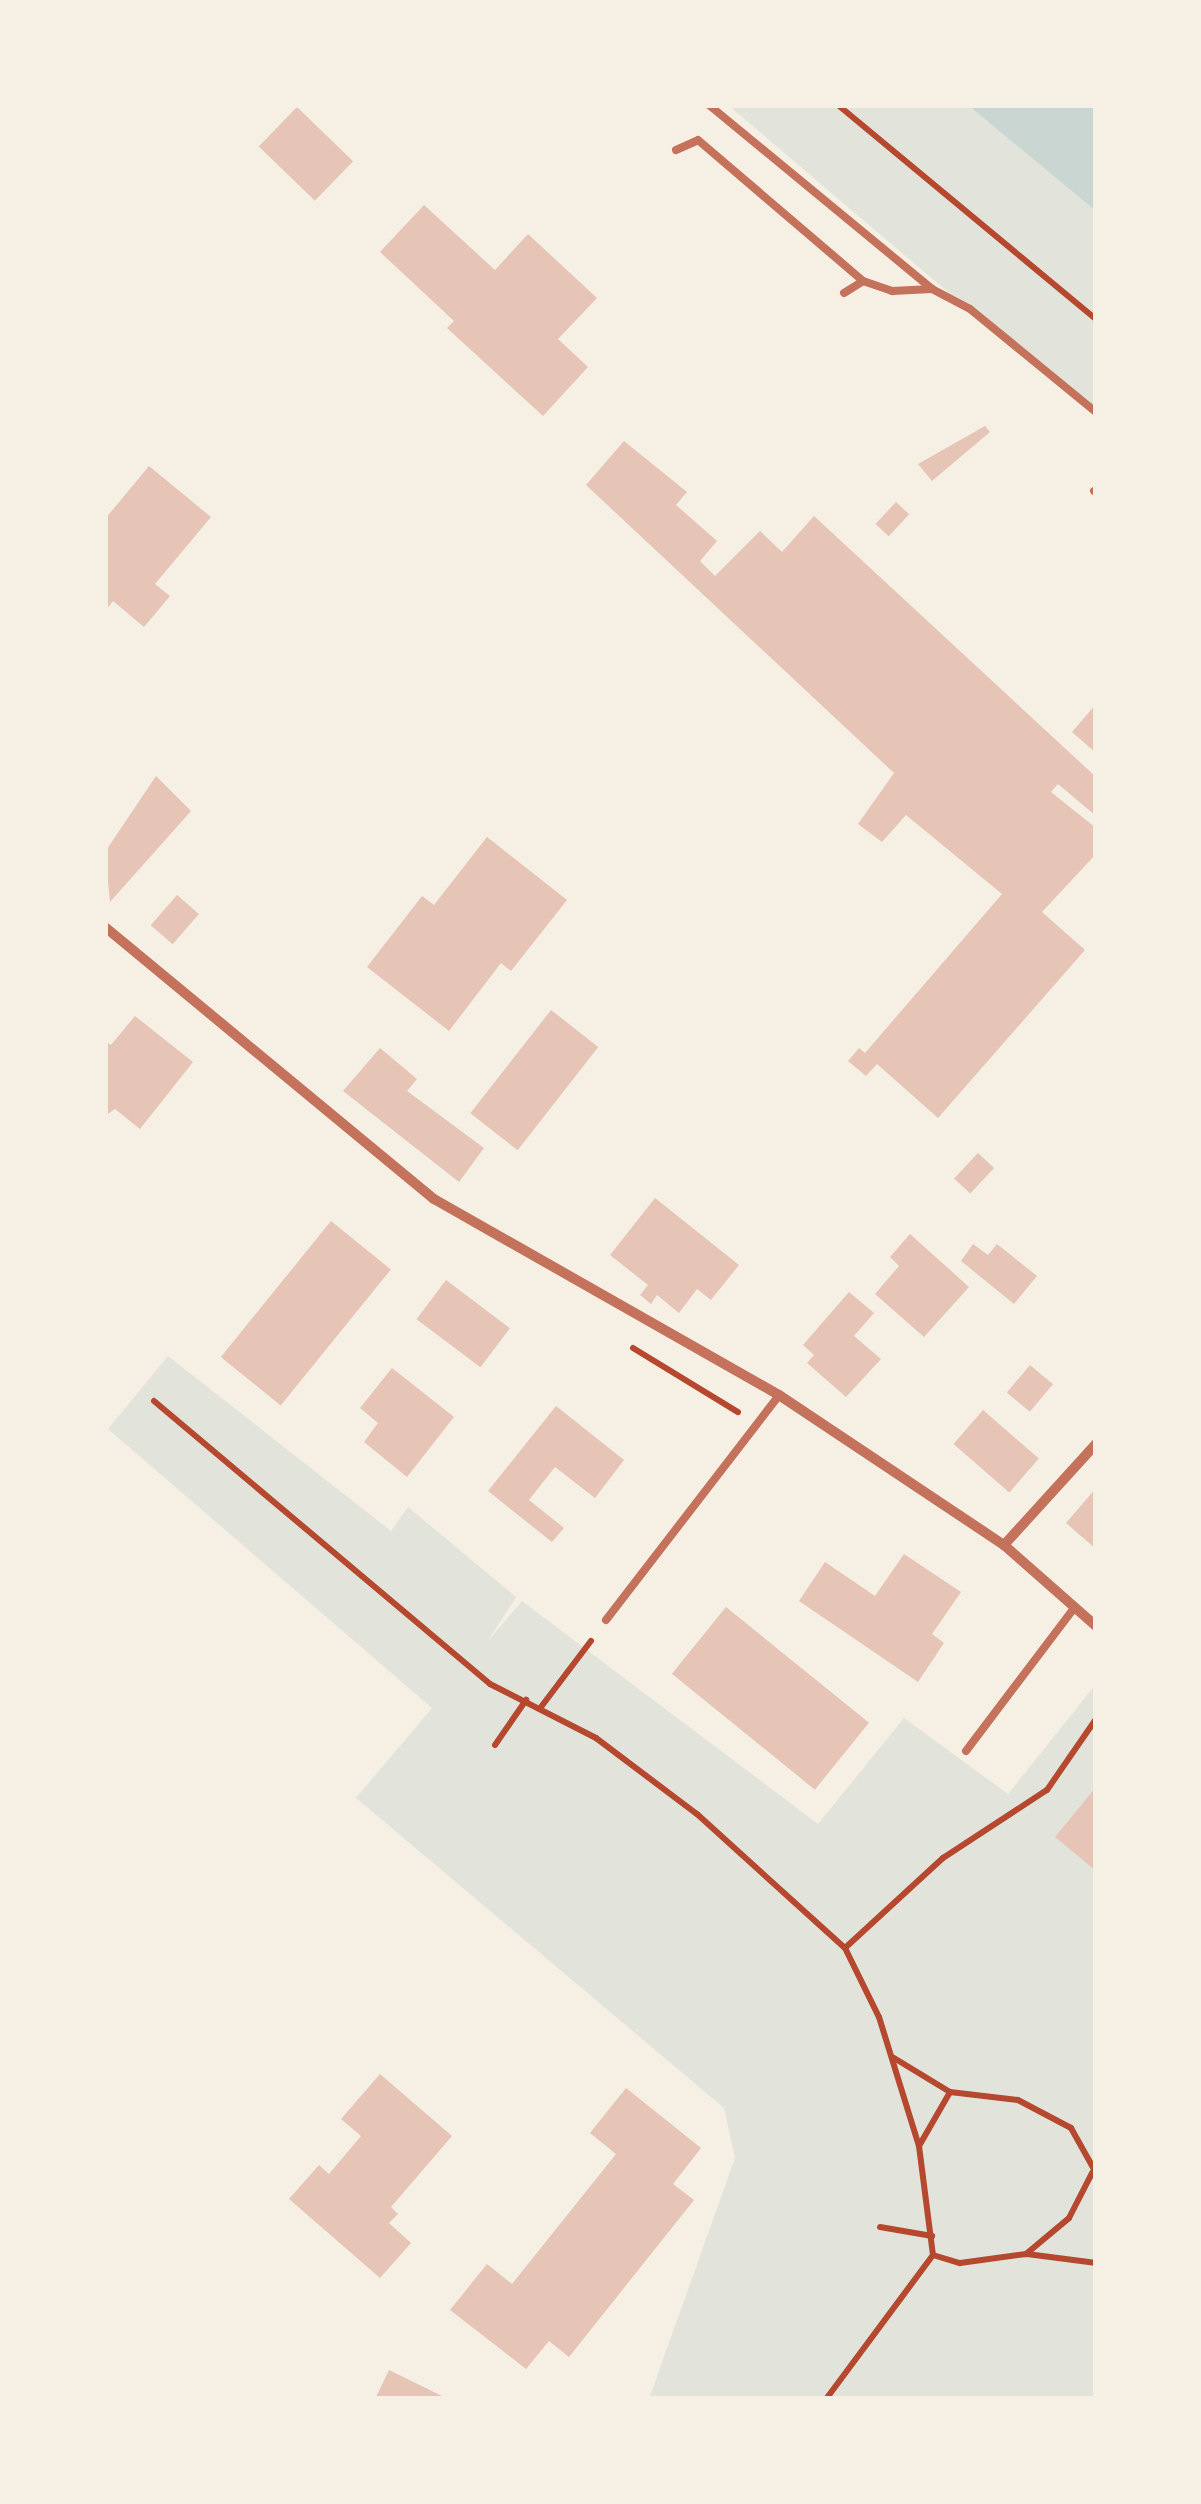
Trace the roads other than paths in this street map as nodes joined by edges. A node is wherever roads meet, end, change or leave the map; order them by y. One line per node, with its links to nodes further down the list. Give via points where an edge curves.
1 (709, 105): 4 (lane)
2 (676, 150): 3 (lane, via 698,140)
3 (863, 281): 4 (lane, via 892,291); 5 (lane)
4 (932, 289): 6 (lane, via 970,308)
5 (844, 293)
6 (1096, 412)
7 (105, 926): 8 (street, via 434,1199)
8 (779, 1395): 10 (street); 12 (lane)
9 (1096, 1444): 10 (street)
10 (1004, 1545): 11 (street)
11 (1076, 1607): 13 (street); 14 (lane)
12 (606, 1620)
13 (1096, 1626)
14 (966, 1751)

